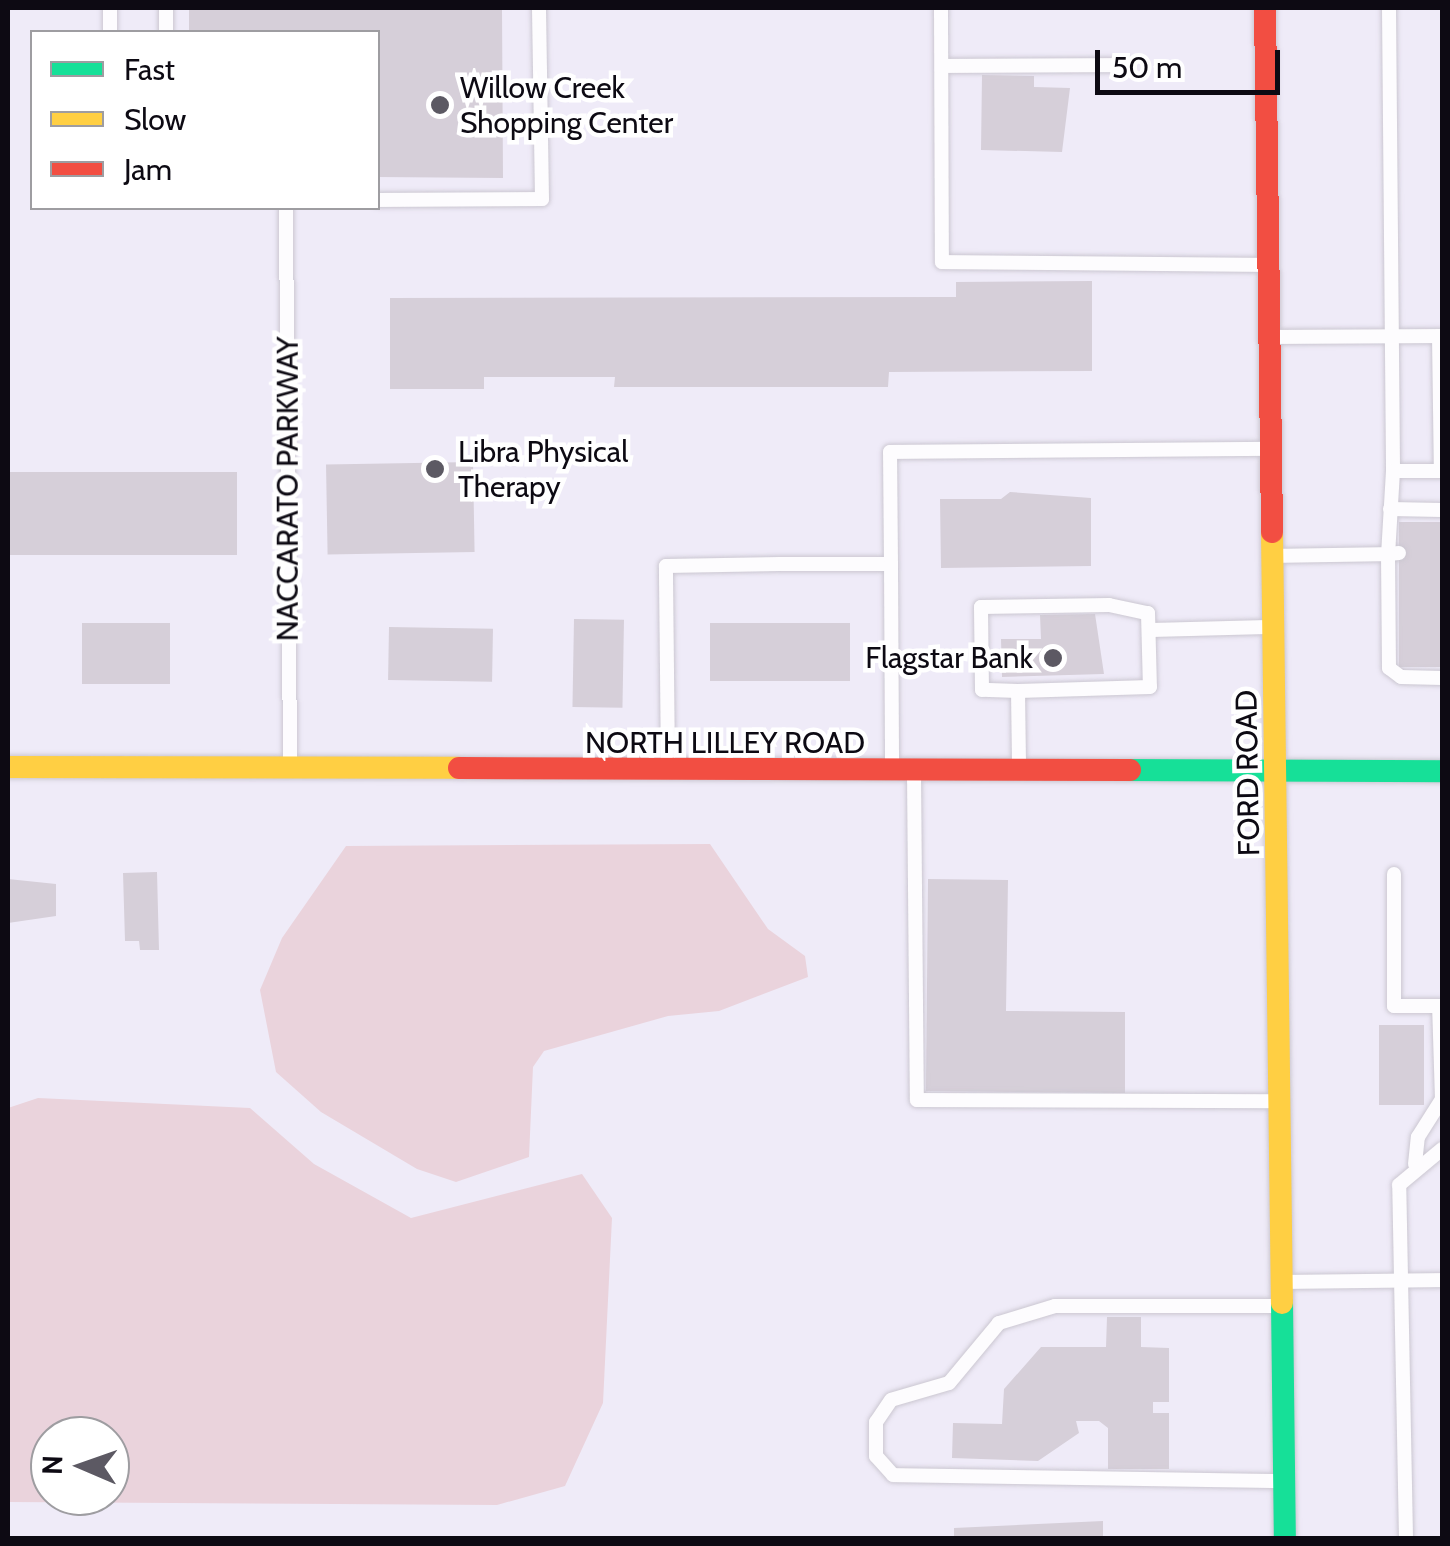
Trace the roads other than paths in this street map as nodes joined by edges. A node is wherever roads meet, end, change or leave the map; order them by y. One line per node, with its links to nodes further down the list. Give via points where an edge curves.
1 (539, 8): 7 (lane, via 542,199)
2 (941, 8): 6 (lane)
3 (1265, 8): 9 (main road, FORD ROAD)
4 (1388, 8): 10 (lane)
5 (1126, 65): 6 (lane)
6 (942, 66): 9 (lane, via 942,262)
7 (380, 200)
8 (286, 210): 27 (lane, NACCARATO PARKWAY)
9 (1272, 265): 12 (main road, FORD ROAD)
10 (1392, 336): 11 (lane); 12 (lane); 14 (lane)
11 (1441, 336): 15 (lane)
12 (1273, 337): 13 (main road, FORD ROAD)
13 (1274, 449): 19 (main road, FORD ROAD); 20 (lane, via 890,452)
14 (1392, 471): 15 (lane); 16 (lane)
15 (1442, 471)
16 (1390, 509): 17 (lane); 18 (lane)
17 (1442, 510)
18 (1394, 554): 19 (lane); 23 (lane, via 1388,668 1401,677)
19 (1275, 556): 21 (main road, FORD ROAD)
20 (891, 564): 28 (lane, via 666,566); 29 (lane)
21 (1276, 626): 22 (lane); 31 (main road, FORD ROAD)
22 (1148, 630): 24 (lane, via 1150,687); 24 (lane, via 1148,613 1109,605 981,607 982,690)
23 (1442, 678)
24 (1018, 690): 30 (lane)
25 (8, 767): 27 (main road, NORTH LILLEY ROAD)
26 (1442, 770): 31 (main road, NORTH LILLEY ROAD)
27 (290, 771): 28 (main road, NORTH LILLEY ROAD)
28 (668, 773): 29 (main road, NORTH LILLEY ROAD)
29 (903, 773): 30 (main road, NORTH LILLEY ROAD); 34 (lane, via 915,877 917,1100)
30 (1019, 773): 31 (main road, NORTH LILLEY ROAD)
31 (1278, 773): 34 (main road, FORD ROAD)
32 (1394, 874): 33 (lane, via 1394,1006)
33 (1441, 1006): 36 (lane, via 1442,1099 1418,1137)
34 (1281, 1101): 39 (main road, FORD ROAD)
35 (1442, 1149): 36 (lane)
36 (1416, 1164): 38 (lane, via 1399,1185)
37 (1442, 1280): 38 (lane)
38 (1399, 1281): 39 (lane); 42 (lane)
39 (1283, 1294): 40 (main road, FORD ROAD); 40 (lane, via 1055,1306 1000,1323 950,1383 891,1400 876,1422 876,1456 894,1475)
40 (1285, 1481): 41 (main road, FORD ROAD)
41 (1285, 1538)
42 (1406, 1538)

